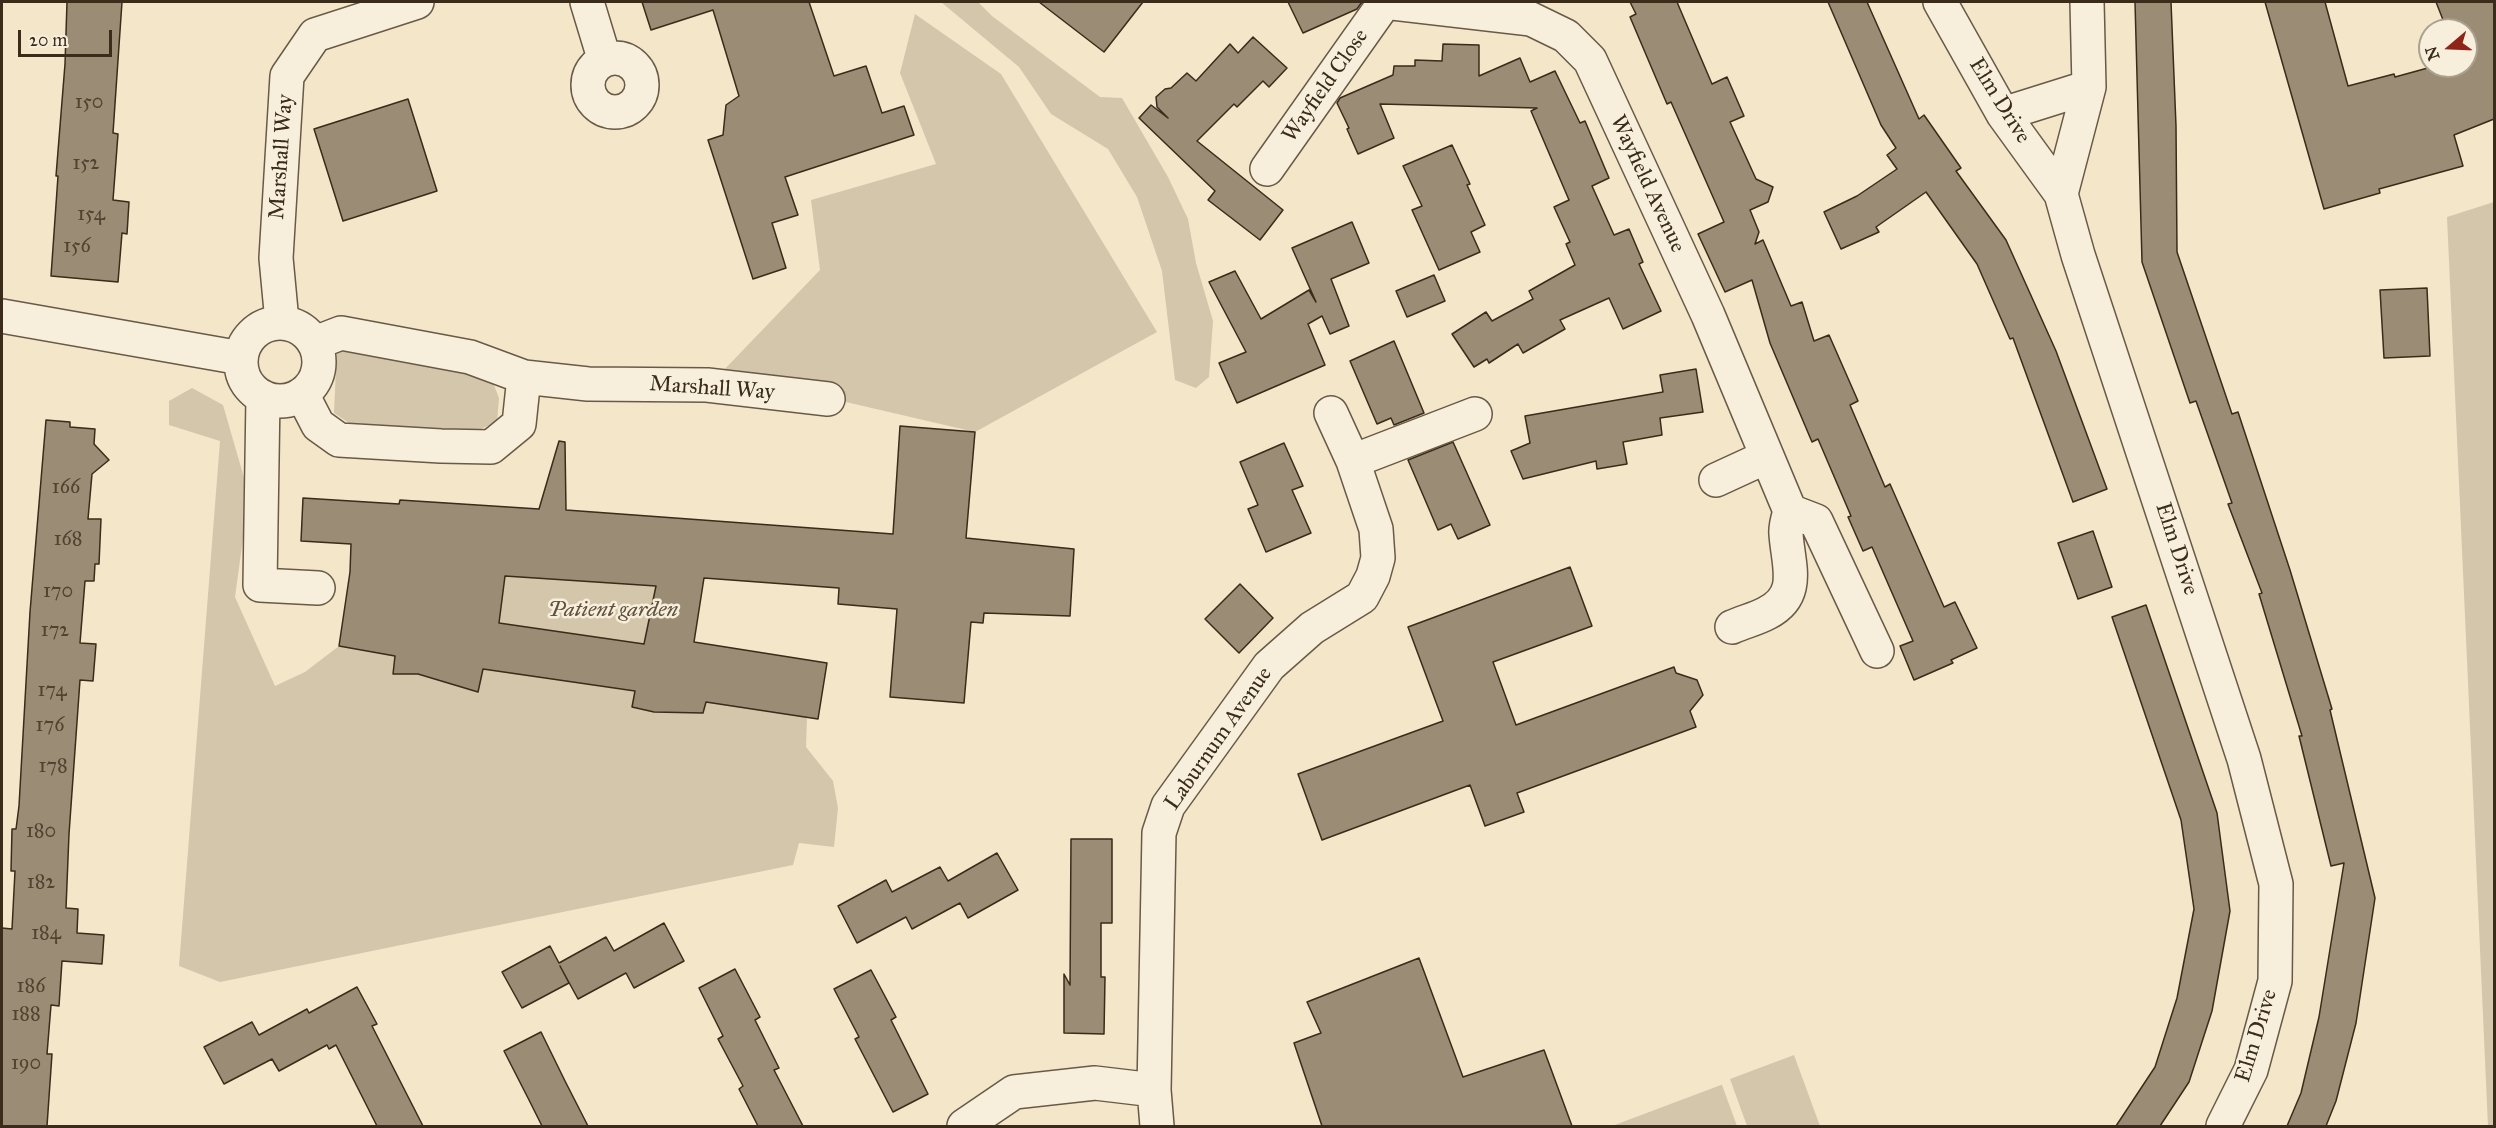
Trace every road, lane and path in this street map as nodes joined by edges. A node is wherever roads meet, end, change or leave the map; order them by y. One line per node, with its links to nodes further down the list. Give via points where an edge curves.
1 (417, 2): 12 (street, Marshall Way, via 315,35 287,76 276,258)
2 (587, 2): 6 (street)
3 (1384, 2): 9 (street, Wayfield Close); 21 (street, Wayfield Avenue, via 1531,19 1566,36 1590,60 1708,315)
4 (1940, 2): 8 (street, Elm Drive)
5 (2087, 2): 7 (street)
6 (604, 58)
7 (2089, 87): 8 (street); 10 (street)
8 (2003, 114): 10 (street, Elm Drive)
9 (1268, 169)
10 (2061, 194): 31 (street, Elm Drive, via 2244,759 2276,884 2275,981 2251,1070)
11 (2, 316): 14 (street)
12 (282, 322): 13 (street, via 296,325); 14 (street, via 258,329 249,338)
13 (315, 343): 15 (street, Marshall Way, via 341,333 470,357); 16 (street, via 318,371 313,384)
14 (241, 358): 17 (street, via 244,377)
15 (524, 377): 16 (street, via 519,424 491,447 339,440 318,425); 18 (street, Marshall Way, via 588,384 707,385)
16 (302, 394): 17 (street, via 290,400)
17 (262, 397): 25 (street, via 260,585)
18 (828, 399)
19 (1331, 413): 22 (street, Laburnum Avenue)
20 (1475, 414): 22 (street)
21 (1766, 457): 23 (street); 24 (street, Wayfield Avenue)
22 (1353, 461): 28 (street, Laburnum Avenue, via 1376,529 1378,558 1373,576 1362,597 1312,628 1269,666 1168,806 1159,833)
23 (1716, 480)
24 (1790, 511): 26 (street, via 1786,533 1791,581 1783,601 1767,613); 27 (street, via 1816,521)
25 (318, 588)
26 (1732, 627)
27 (1877, 651)
28 (1154, 1090): 29 (street, via 1095,1083 1014,1092); 30 (street, Laburnum Avenue)
29 (964, 1126)
30 (1158, 1126)
31 (2223, 1126)

